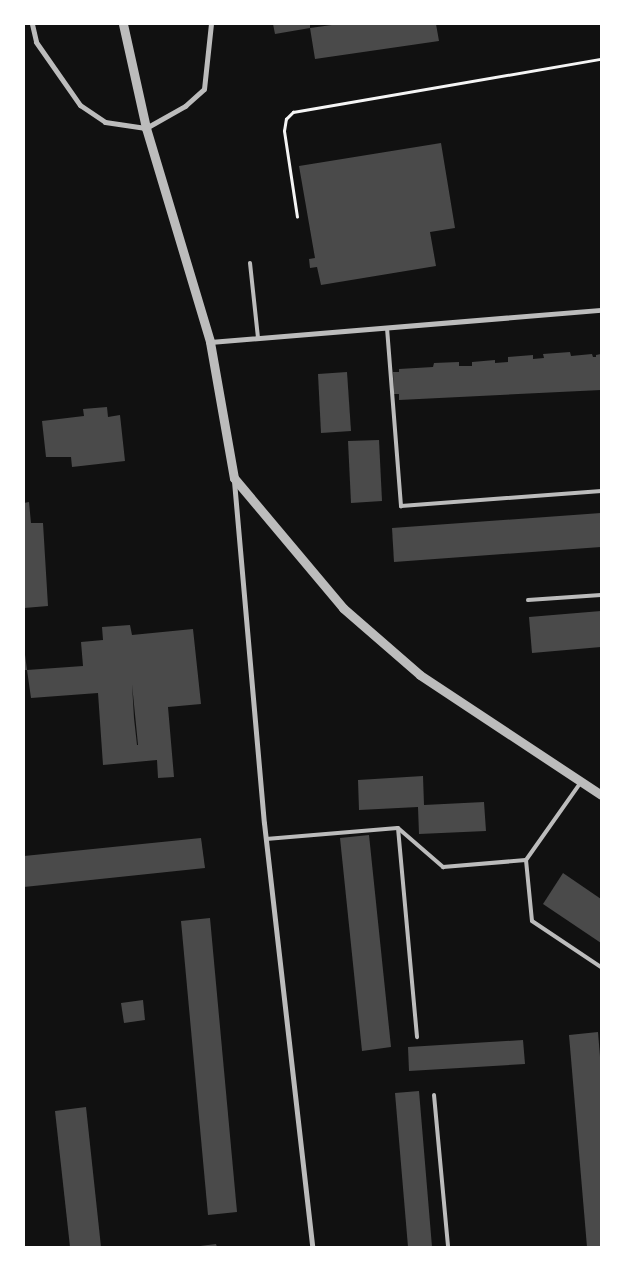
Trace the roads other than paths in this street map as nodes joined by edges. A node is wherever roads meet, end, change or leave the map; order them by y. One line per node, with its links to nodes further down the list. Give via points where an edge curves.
1 (32, 24): 4 (street, via 36,42 80,105 106,122)
2 (123, 24): 4 (street)
3 (212, 24): 4 (street, via 204,89 185,106)
4 (146, 128): 9 (street)
5 (250, 262): 8 (lane)
6 (601, 310): 7 (street)
7 (387, 328): 8 (street); 11 (lane, via 401,506)
8 (258, 338): 9 (street)
9 (210, 342): 10 (street)
10 (234, 478): 14 (street, via 343,608 420,675); 17 (street)
11 (601, 491)
12 (601, 595): 13 (lane)
13 (528, 600)
14 (581, 782): 15 (street); 18 (lane)
15 (601, 795)
16 (398, 828): 17 (lane); 18 (lane, via 443,867); 20 (lane)
17 (266, 839): 22 (street)
18 (526, 860): 19 (lane, via 532,921)
19 (601, 967)
20 (417, 1037)
21 (434, 1095): 23 (lane)
22 (312, 1247)
23 (448, 1247)

